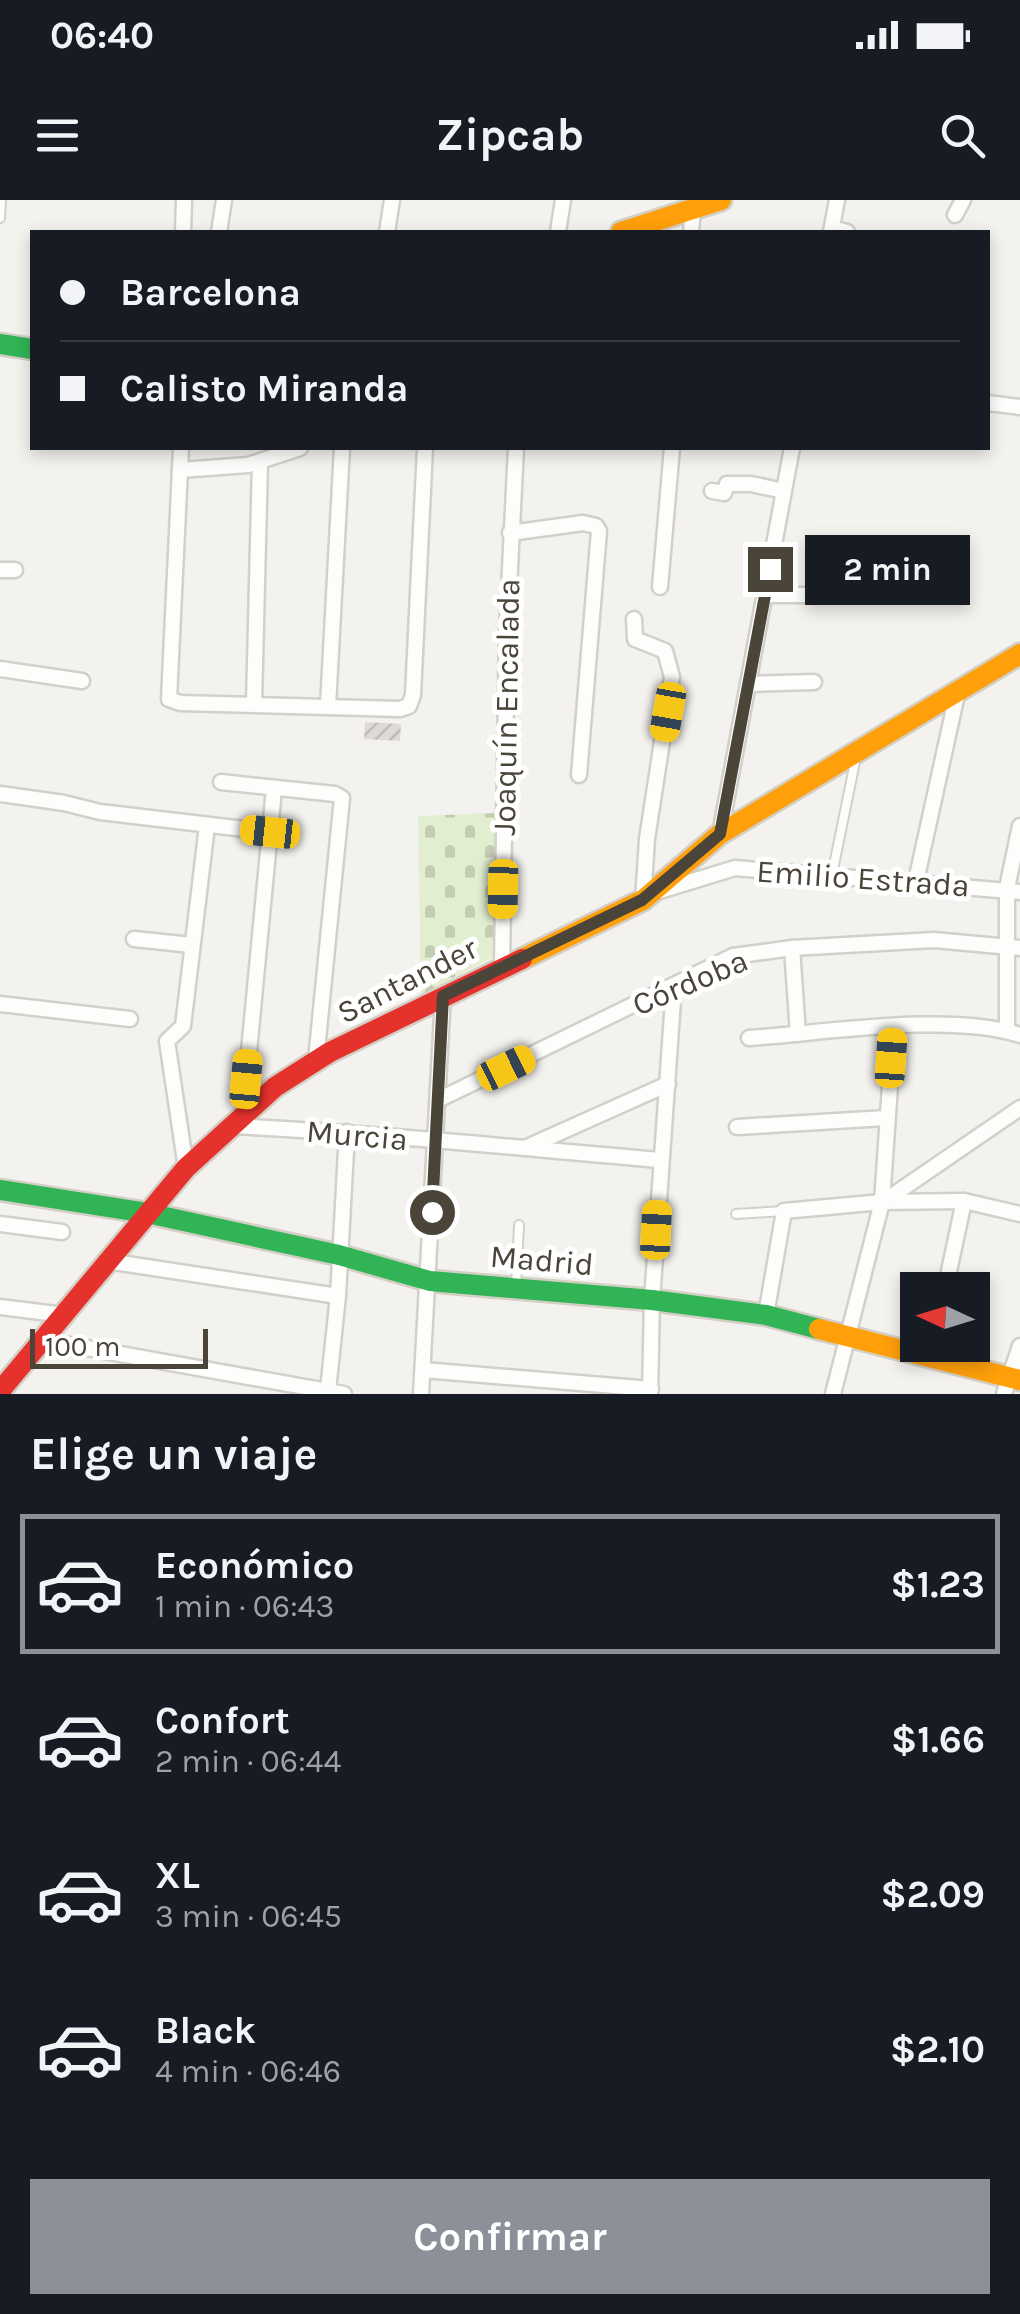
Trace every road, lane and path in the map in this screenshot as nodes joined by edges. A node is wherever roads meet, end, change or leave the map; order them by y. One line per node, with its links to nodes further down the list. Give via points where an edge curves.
1 (0, 200): 11 (lane)
2 (184, 200): 12 (street)
3 (224, 200): 13 (street)
4 (392, 200): 14 (street)
5 (563, 200): 15 (street)
6 (721, 200): 9 (street)
7 (836, 200): 18 (street)
8 (963, 200): 10 (street)
9 (693, 208): 16 (street); 17 (street)
10 (955, 215)
11 (0, 218)
12 (183, 230)
13 (219, 230)
14 (386, 230)
15 (558, 230)
16 (627, 230)
17 (691, 230)
18 (836, 230)
19 (0, 344): 20 (street)
20 (30, 349)
21 (990, 402): 22 (street)
22 (1020, 407)
23 (181, 450): 31 (street)
24 (294, 450): 30 (street)
25 (342, 450): 46 (street)
26 (426, 450): 46 (street, via 410,706)
27 (516, 450): 34 (street, Joaquín Encalada)
28 (672, 450): 35 (street)
29 (792, 450): 33 (street)
30 (260, 462): 31 (street); 45 (street)
31 (180, 470): 45 (street, via 167,694 180,703)
32 (712, 491): 33 (street, via 724,493 727,484 741,483)
33 (784, 492): 37 (street)
34 (510, 533): 48 (street, via 583,523 599,532); 64 (street, Joaquín Encalada)
35 (660, 586)
36 (835, 595): 37 (street)
37 (765, 596): 43 (street)
38 (634, 619): 59 (street, via 634,639 665,651 672,676)
39 (1020, 654): 44 (street, Santander)
40 (0, 669): 41 (street)
41 (82, 682)
42 (814, 682): 43 (street)
43 (749, 684): 55 (street)
44 (958, 690): 47 (street, Santander); 57 (street)
45 (254, 704): 46 (street)
46 (328, 706)
47 (857, 751): 55 (street, Santander); 56 (lane)
48 (578, 775)
49 (221, 782): 50 (street)
50 (274, 789): 54 (street); 73 (street, via 335,794 344,803)
51 (0, 794): 52 (street)
52 (206, 826): 54 (street); 61 (street)
53 (1020, 826): 58 (street)
54 (270, 832): 78 (street)
55 (720, 834): 59 (street, Santander)
56 (832, 875): 57 (street, Emilio Estrada); 59 (street, Emilio Estrada, via 735,868)
57 (916, 881): 58 (street, Emilio Estrada)
58 (1013, 890): 62 (street)
59 (646, 897): 64 (street, Santander)
60 (134, 939): 61 (street)
61 (192, 945): 84 (street, via 183,1026 166,1044)
62 (1012, 946): 63 (street, Córdoba, via 934,940); 70 (street)
63 (792, 948): 65 (street, Córdoba, via 733,956); 71 (street)
64 (502, 966): 66 (street, Santander)
65 (674, 986): 74 (street); 75 (street, Córdoba)
66 (443, 996): 73 (street, Santander); 75 (street)
67 (0, 1004): 68 (street)
68 (130, 1019)
69 (894, 1027): 70 (street, via 975,1026); 71 (street); 77 (street)
70 (1013, 1033)
71 (798, 1034): 72 (street)
72 (749, 1038)
73 (316, 1060): 78 (street, Santander)
74 (668, 1084): 82 (street); 83 (street)
75 (438, 1100): 81 (street)
76 (1020, 1108): 87 (street)
77 (886, 1118): 79 (street); 87 (street)
78 (238, 1120): 80 (street, Murcia); 84 (street, Santander)
79 (738, 1127)
80 (346, 1132): 81 (street, Murcia); 95 (street)
81 (435, 1142): 82 (street, Murcia); 98 (street)
82 (524, 1149): 83 (street, Murcia)
83 (661, 1160): 101 (street)
84 (186, 1168): 89 (street, Santander)
85 (0, 1190): 89 (street, Madrid)
86 (964, 1201): 87 (street); 91 (street); 97 (street)
87 (882, 1202): 88 (street); 105 (street)
88 (784, 1212): 90 (lane); 104 (street)
89 (147, 1213): 95 (street, Madrid); 96 (street, Santander)
90 (736, 1214)
91 (1020, 1214)
92 (0, 1224): 94 (street)
93 (518, 1225): 99 (lane)
94 (62, 1232)
95 (339, 1255): 98 (street, Madrid); 100 (street)
96 (107, 1261): 100 (street); 103 (street, Santander)
97 (949, 1272)
98 (430, 1281): 99 (street, Madrid); 110 (street)
99 (516, 1288): 101 (street, Madrid)
100 (338, 1296): 112 (street)
101 (652, 1300): 104 (street, Madrid); 114 (street)
102 (0, 1308): 103 (street)
103 (64, 1315): 106 (street, Santander)
104 (766, 1315): 105 (street, Madrid)
105 (848, 1338): 108 (street, Madrid); 117 (street)
106 (42, 1340): 112 (street); 113 (street, Santander)
107 (1020, 1346): 111 (street)
108 (900, 1347)
109 (957, 1362): 111 (street, Madrid)
110 (423, 1370): 114 (street); 116 (street)
111 (1011, 1384)
112 (328, 1390): 115 (street)
113 (0, 1391)
114 (650, 1392)
115 (344, 1394)
116 (422, 1394)
117 (833, 1394)

